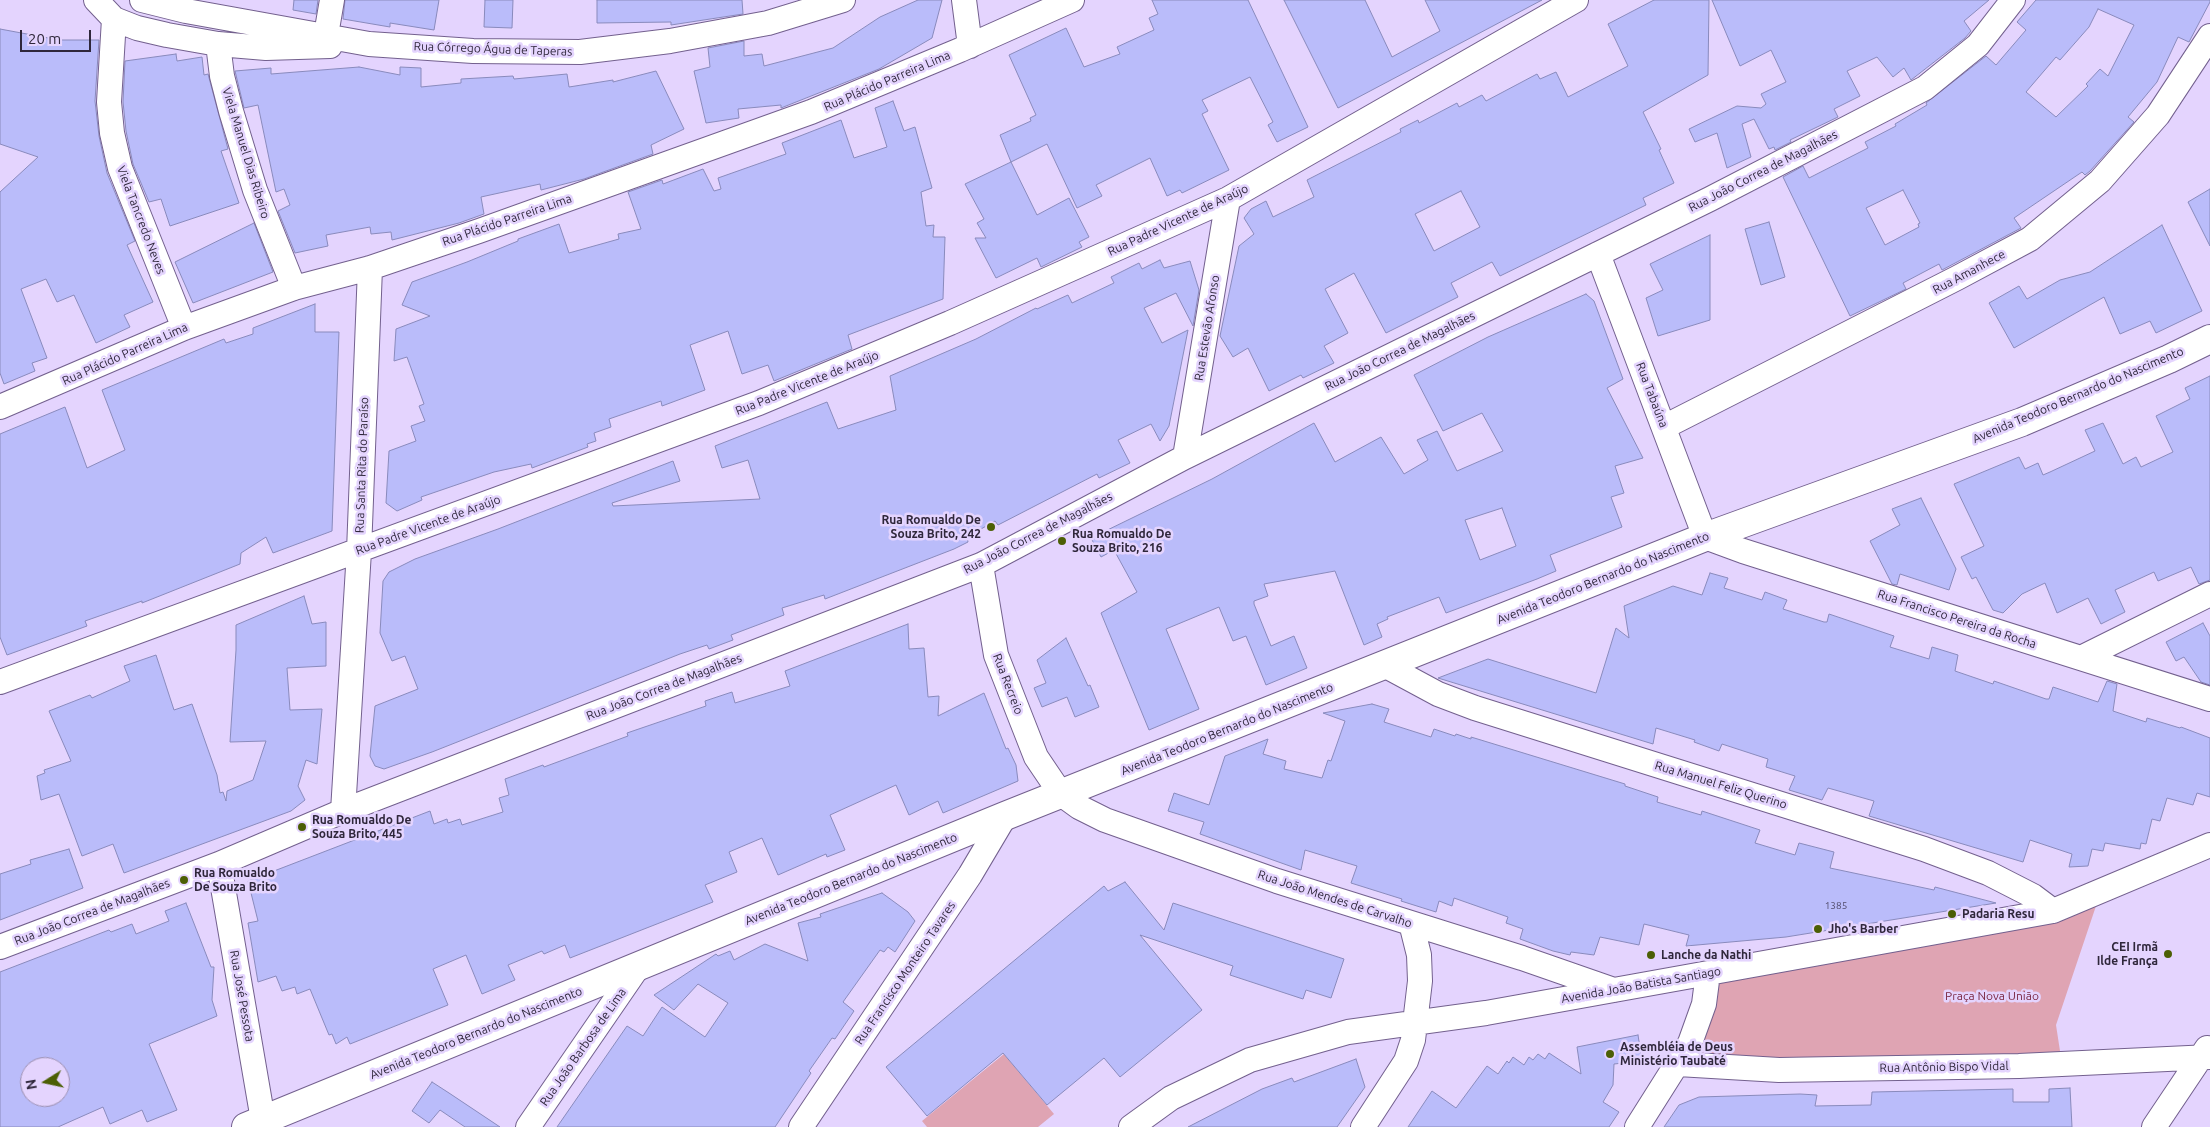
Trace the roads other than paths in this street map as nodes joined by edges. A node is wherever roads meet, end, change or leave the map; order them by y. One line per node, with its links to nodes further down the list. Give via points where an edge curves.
1 (96, 0): 9 (street)
2 (142, 0): 10 (street, Rua Córrego Água de Taperas)
3 (332, 0): 10 (street)
4 (843, 0): 13 (street, Rua Córrego Água de Taperas, via 760,24 670,42 580,52 473,51)
5 (964, 0): 14 (street)
6 (1072, 0): 14 (street, Rua Plácido Parreira Lima)
7 (1576, 0): 15 (street, Rua Padre Vicente de Araújo)
8 (2013, 0): 16 (street, Rua João Correa de Magalhães, via 1978,44 1924,88)
9 (114, 19): 12 (street, via 167,35); 19 (street, Viela Tancredo Neves, via 109,102 112,133 120,168)
10 (326, 36): 13 (street, Rua Córrego Água de Taperas)
11 (2210, 36): 22 (street, Rua Amanhece, via 2158,115 2100,181 2030,239)
12 (218, 44): 13 (street, via 266,48); 18 (street, Viela Manuel Dias Ribeiro, via 222,76 255,190)
13 (369, 44)
14 (970, 46): 17 (street, Rua Plácido Parreira Lima, via 811,112)
15 (1228, 199): 23 (street, Rua Estevão Afonso); 25 (street, Rua Padre Vicente de Araújo, via 950,323 759,403)
16 (1598, 254): 22 (street, Rua Tabaúna); 23 (street, Rua João Correa de Magalhães)
17 (370, 268): 18 (street, Rua Plácido Parreira Lima); 25 (street, Rua Santa Rita do Paraíso)
18 (294, 288): 19 (street, Rua Plácido Parreira Lima)
19 (184, 328): 21 (street, Rua Plácido Parreira Lima)
20 (2210, 339): 24 (street, Avenida Teodoro Bernardo do Nascimento, via 2022,422)
21 (0, 407)
22 (1664, 427): 24 (street, Rua Tabaúna)
23 (1185, 457): 26 (street, Rua João Correa de Magalhães)
24 (1705, 537): 28 (street, Rua Francisco Pereira da Rocha); 29 (street, Avenida Teodoro Bernardo do Nascimento)
25 (359, 551): 30 (street, Rua Padre Vicente de Araújo); 33 (street, Rua Santa Rita do Paraíso)
26 (981, 565): 32 (street, Rua Recreio, via 996,655 1036,757); 33 (street, Rua João Correa de Magalhães)
27 (2210, 594): 28 (street)
28 (2082, 658): 31 (street, Rua Francisco Pereira da Rocha)
29 (1386, 666): 32 (street, Avenida Teodoro Bernardo do Nascimento); 37 (street, Rua Manuel Feliz Querino, via 1438,694 1475,708 1924,849 1988,873 2033,896)
30 (0, 682)
31 (2210, 699)
32 (1061, 794): 34 (street, Avenida Teodoro Bernardo do Nascimento); 38 (street, Rua João Mendes de Carvalho, via 1105,820 1277,881)
33 (343, 811): 36 (street, Rua João Correa de Magalhães)
34 (1005, 816): 40 (street, Avenida Teodoro Bernardo do Nascimento); 48 (street, Rua Francisco Monteiro Tavares, via 970,875)
35 (2210, 845): 37 (street, Avenida João Batista Santiago)
36 (219, 864): 39 (street, Rua João Correa de Magalhães); 46 (street, Rua José Pessota)
37 (2053, 911): 41 (street, Avenida João Batista Santiago)
38 (1411, 923): 42 (street, Rua João Mendes de Carvalho); 43 (street, via 1419,955 1420,981)
39 (0, 947)
40 (638, 967): 46 (street, Avenida Teodoro Bernardo do Nascimento); 47 (street, Rua João Barbosa de Lima)
41 (1708, 973): 42 (street, Avenida João Batista Santiago); 45 (street, via 1698,1023)
42 (1615, 990): 43 (street, Avenida João Batista Santiago)
43 (1415, 1024): 49 (street, Avenida João Batista Santiago, via 1348,1032 1250,1060 1171,1098); 50 (street, via 1406,1061)
44 (2207, 1052): 45 (street, Rua Antônio Bispo Vidal, via 2028,1065 1837,1070); 52 (street)
45 (1678, 1064): 51 (street)
46 (256, 1125)
47 (528, 1127)
48 (801, 1127)
49 (1131, 1127)
50 (1363, 1127)
51 (1637, 1127)
52 (2154, 1127)

